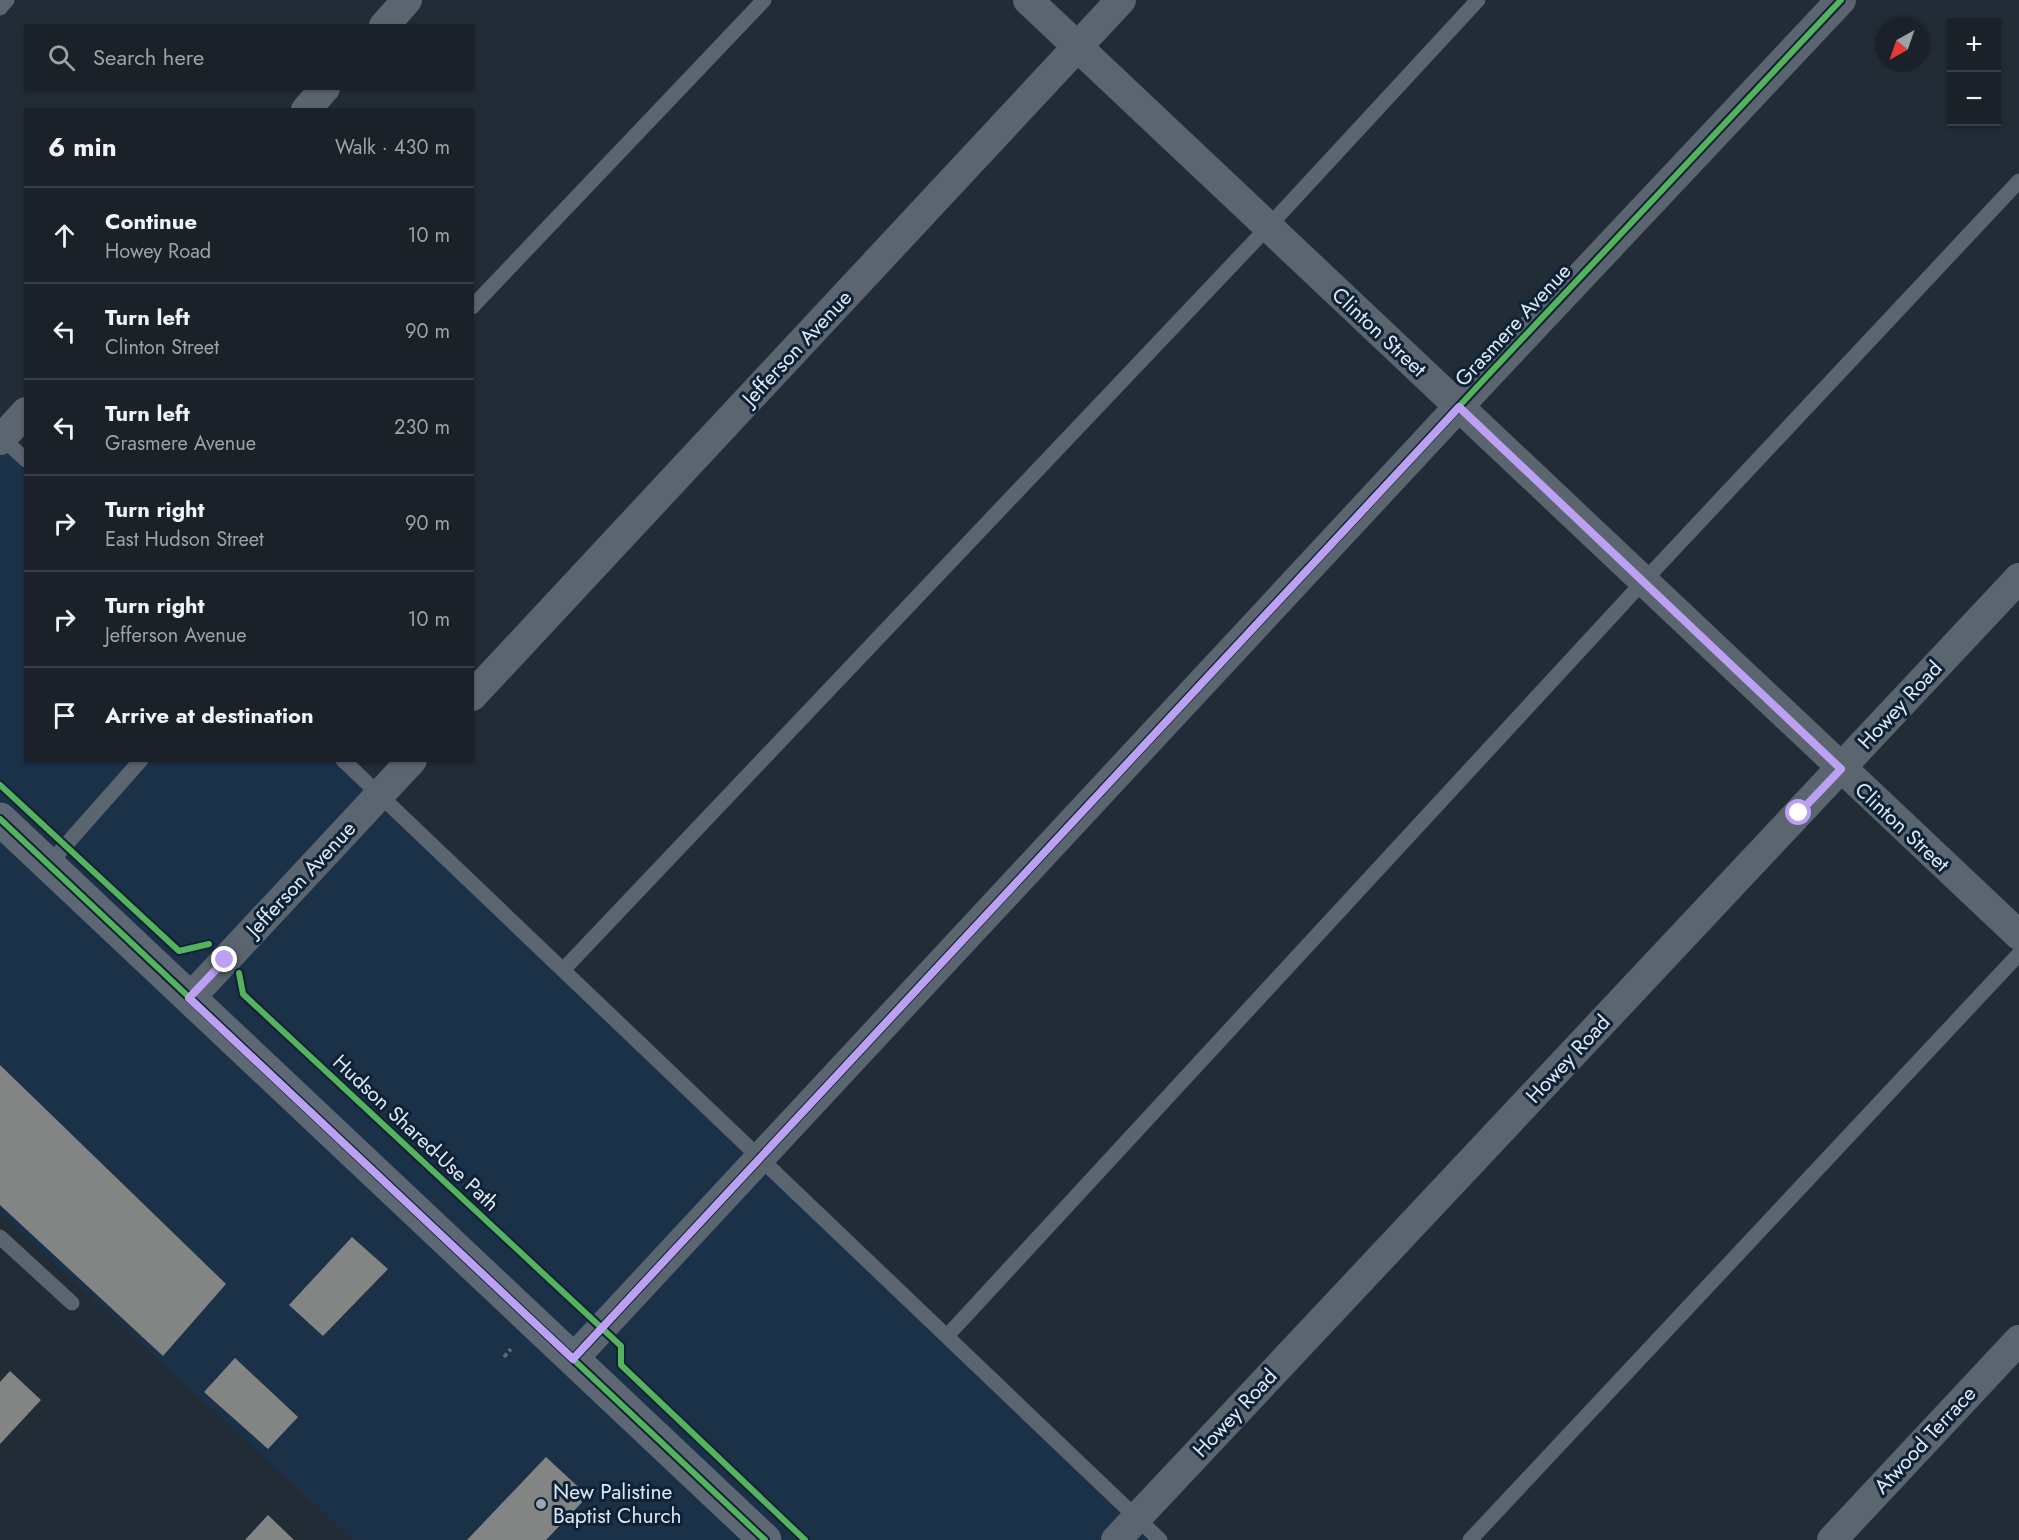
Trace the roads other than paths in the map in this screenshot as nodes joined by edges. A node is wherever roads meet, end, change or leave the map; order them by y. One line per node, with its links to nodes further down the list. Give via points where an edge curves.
1 (7, 0): 7 (lane)
2 (764, 0): 13 (lane)
3 (1028, 0): 8 (street, Clinton Street)
4 (1121, 0): 8 (street, Jefferson Avenue)
5 (1478, 0): 12 (lane)
6 (1841, 0): 14 (street, Grasmere Avenue)
7 (0, 8)
8 (1077, 47): 12 (street, Clinton Street); 20 (street, Jefferson Avenue)
9 (323, 90): 10 (street)
10 (308, 108)
11 (2019, 181): 19 (lane)
12 (1268, 227): 14 (street, Clinton Street); 30 (lane)
13 (474, 305)
14 (1459, 407): 19 (street, Clinton Street); 32 (street, Grasmere Avenue)
15 (24, 414): 16 (street)
16 (1, 438): 17 (lane)
17 (24, 458)
18 (2019, 578): 24 (street, Howey Road)
19 (1643, 582): 24 (street, Clinton Street); 35 (lane)
20 (474, 694)
21 (139, 762): 27 (lane)
22 (345, 762): 25 (lane)
23 (410, 762): 25 (street, Jefferson Avenue)
24 (1841, 769): 28 (street, Clinton Street); 38 (street, Howey Road)
25 (380, 795): 30 (lane); 31 (street, Jefferson Avenue)
26 (0, 819): 27 (main road)
27 (48, 865): 31 (main road)
28 (2019, 935)
29 (2019, 954): 42 (lane)
30 (563, 970): 32 (lane)
31 (189, 998): 37 (main road)
32 (759, 1157): 35 (lane); 37 (street, Grasmere Avenue)
33 (0, 1237): 34 (lane)
34 (72, 1303)
35 (947, 1336): 38 (lane)
36 (2019, 1340): 43 (street, Atwood Terrace)
37 (573, 1359): 39 (main road)
38 (1137, 1518): 40 (street, Howey Road); 41 (lane)
39 (765, 1540)
40 (1116, 1540)
41 (1160, 1540)
42 (1470, 1540)
43 (1832, 1540)

